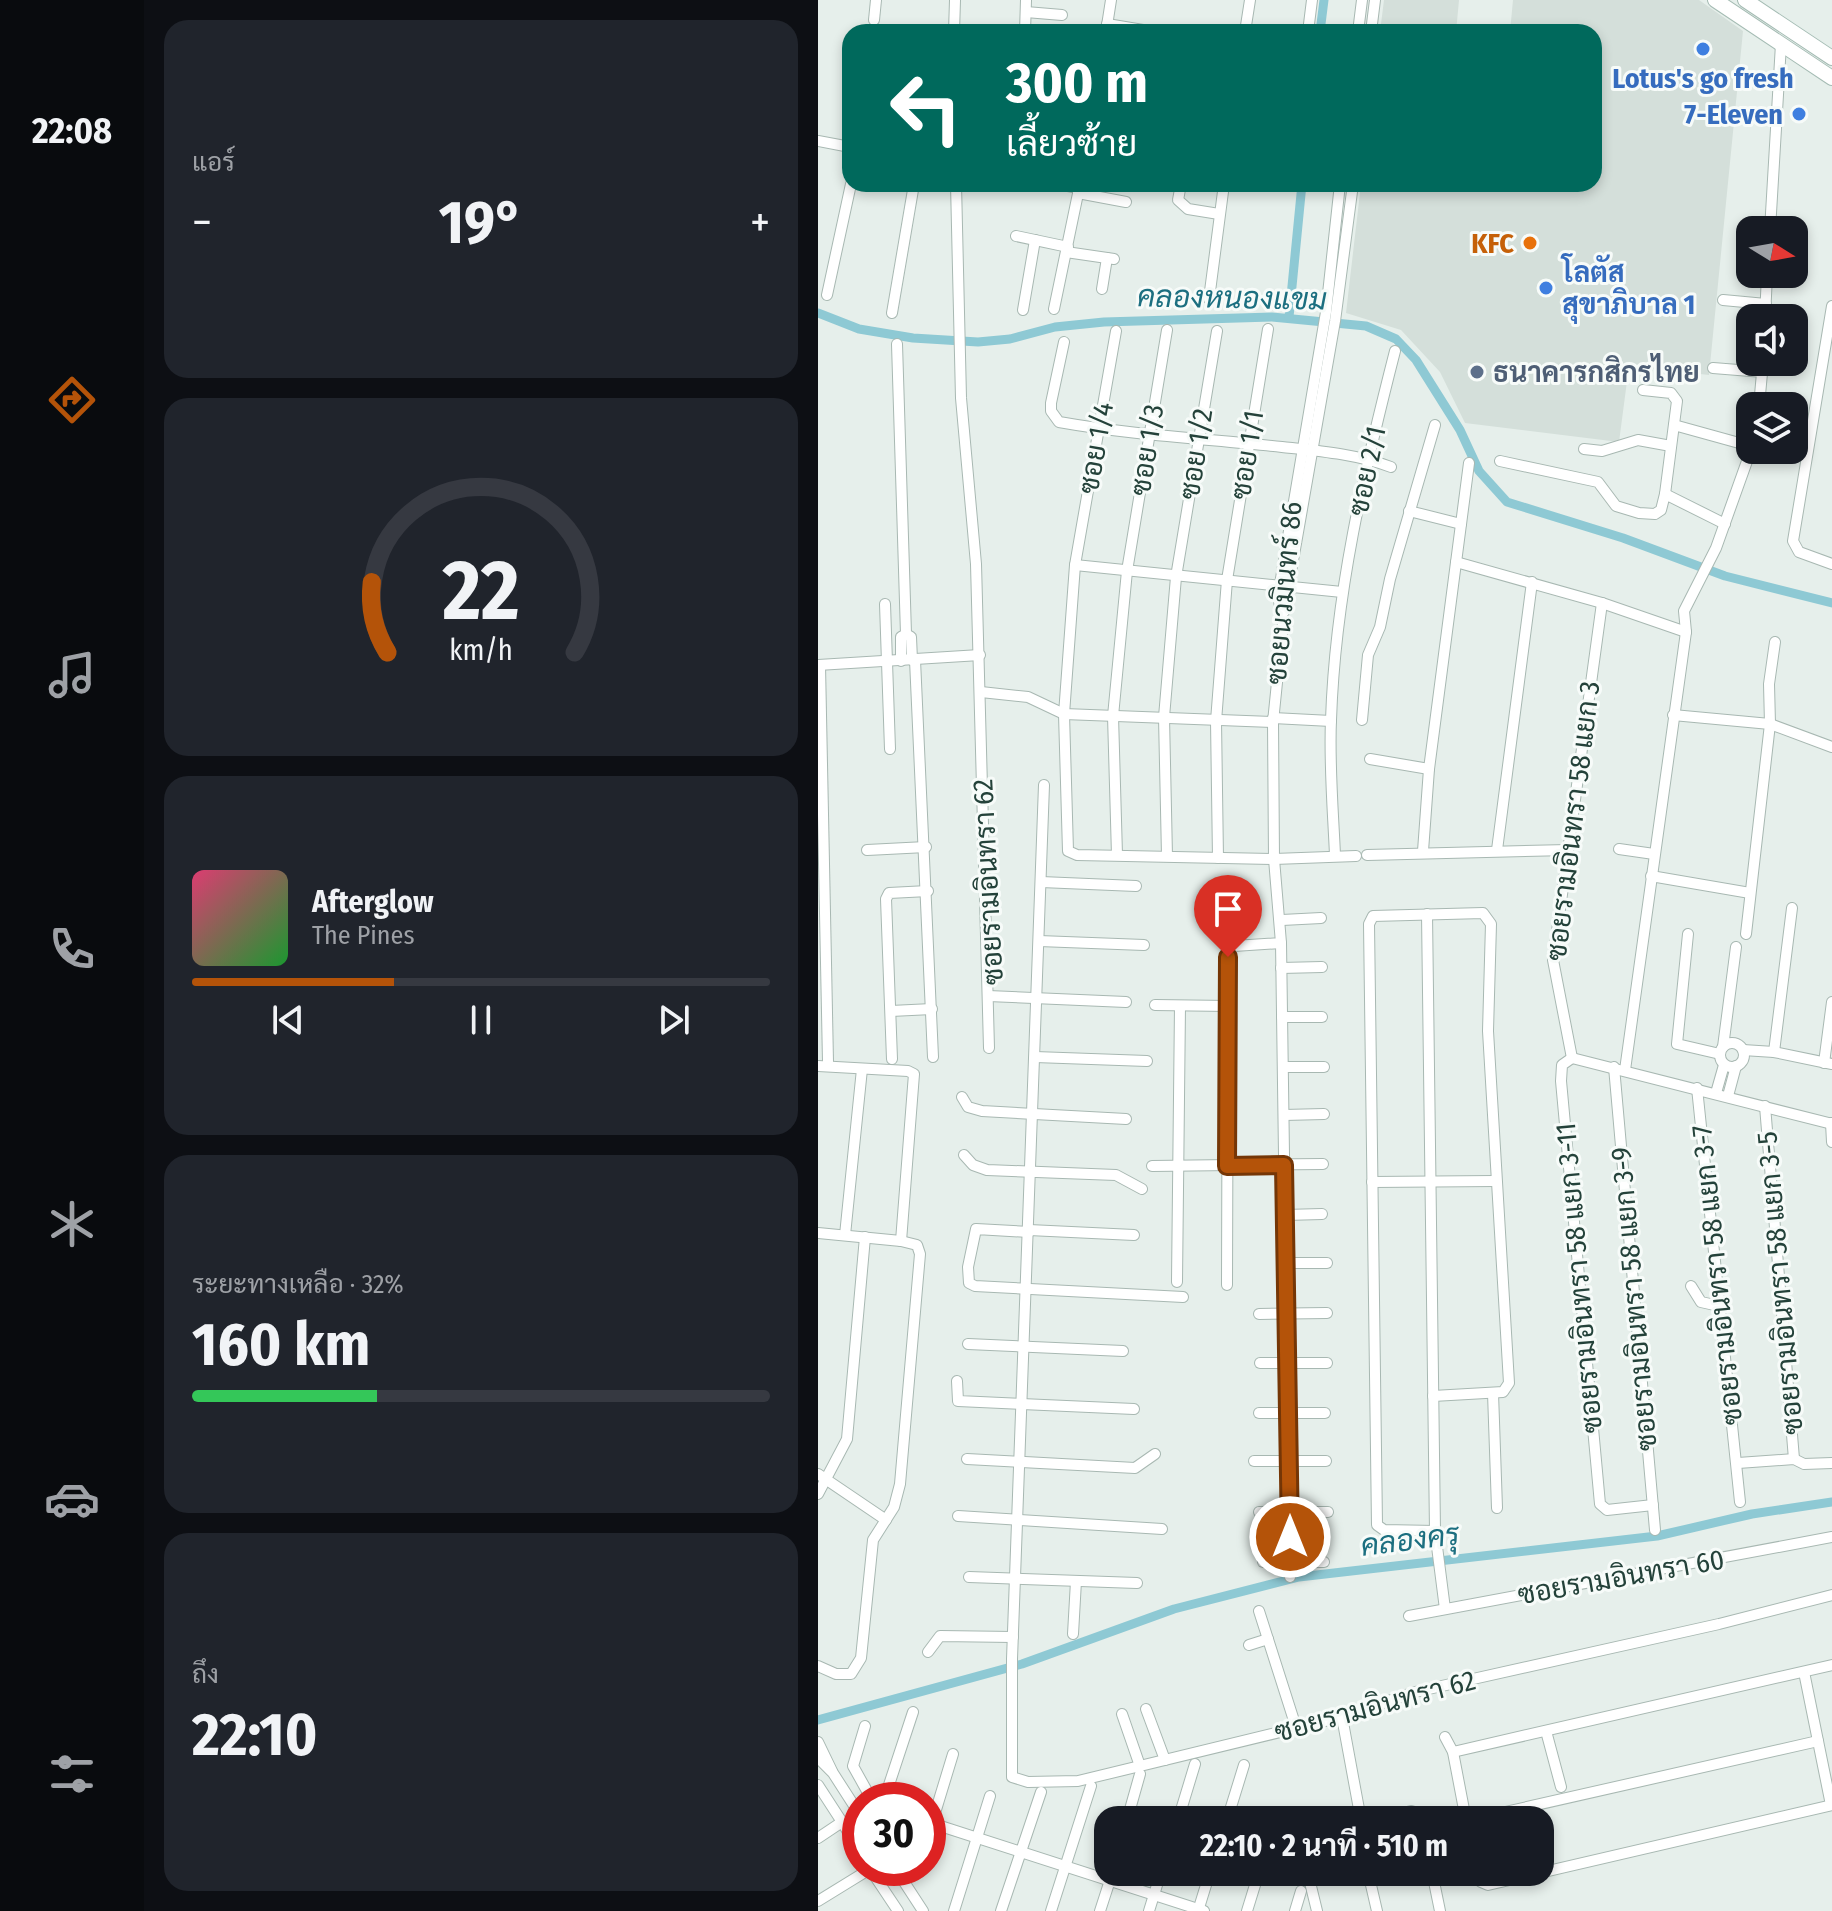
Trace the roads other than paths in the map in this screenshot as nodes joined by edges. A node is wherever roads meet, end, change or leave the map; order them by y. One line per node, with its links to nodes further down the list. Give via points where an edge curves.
1 (876, 0): 12 (street)
2 (955, 0): 13 (street)
3 (1111, 0): 14 (street)
4 (1250, 0): 15 (street)
5 (1312, 0): 16 (street)
6 (1362, 0): 17 (street)
7 (1375, 0): 18 (street)
8 (1715, 0): 20 (main road)
9 (1745, 0): 19 (main road)
10 (1026, 6): 11 (street)
11 (1062, 15)
12 (874, 20)
13 (954, 24)
14 (1107, 24)
15 (1246, 24)
16 (1309, 24)
17 (1359, 24)
18 (1372, 24)
19 (1789, 30): 20 (main road); 21 (main road)
20 (1781, 44): 22 (main road); 36 (street)
21 (1832, 58)
22 (1832, 78)
23 (818, 141): 24 (street)
24 (842, 146)
25 (849, 192): 42 (street)
26 (913, 192): 49 (street)
27 (956, 192): 93 (street, ซอยรามอินทรา 62)
28 (1078, 192): 39 (street)
29 (1092, 192): 34 (street)
30 (1180, 192): 35 (street, via 1182,205)
31 (1223, 192): 35 (street)
32 (1339, 192): 50 (street, ซอยนวมินทร์ 86)
33 (1352, 192): 50 (street, ซอยนวมินทร์ 86)
34 (1126, 202)
35 (1219, 214): 43 (street)
36 (1771, 216)
37 (1016, 236): 38 (street)
38 (1035, 240): 39 (street); 48 (street)
39 (1067, 250): 41 (street, via 1111,258); 47 (street)
40 (1767, 288): 45 (street)
41 (1102, 289)
42 (827, 295)
43 (1209, 299)
44 (1723, 300): 45 (street)
45 (1766, 304)
46 (1832, 306): 81 (street, via 1793,541 1795,549)
47 (1054, 309)
48 (1023, 310)
49 (892, 313)
50 (1330, 320): 70 (street, ซอยนวมินทร์ 86)
51 (1268, 329): 66 (street, ซอย 1/1)
52 (1167, 330): 64 (street, ซอย 1/3)
53 (1116, 331): 63 (street, ซอย 1/4)
54 (1217, 331): 65 (street, ซอย 1/2)
55 (1064, 342): 63 (street, via 1051,403 1054,418)
56 (897, 344): 94 (street, via 906,634 901,637)
57 (1395, 351): 71 (street, ซอย 2/1)
58 (1713, 368): 59 (street)
59 (1736, 368)
60 (1643, 390): 62 (street, via 1675,396)
61 (1435, 425): 77 (street)
62 (1674, 425): 67 (street); 68 (street)
63 (1099, 429): 64 (street); 82 (street, ซอย 1/4)
64 (1150, 434): 65 (street); 83 (street, ซอย 1/3)
65 (1199, 437): 66 (street); 84 (street, ซอย 1/2)
66 (1248, 443): 70 (street); 85 (street, ซอย 1/1)
67 (1736, 444)
68 (1671, 446): 69 (street, via 1638,440 1602,451); 76 (street)
69 (1584, 449)
70 (1306, 450): 71 (street); 87 (street, ซอยนวมินทร์ 86)
71 (1367, 458): 75 (street); 88 (street, ซอย 2/1)
72 (1500, 461): 76 (street, via 1598,482 1616,506 1647,515 1661,510)
73 (1469, 463): 78 (street)
74 (1745, 464): 79 (street, ซอยรามอินทรา 58 แยก 3-9)
75 (1391, 467)
76 (1665, 494): 79 (street)
77 (1409, 511): 78 (street); 103 (street, via 1377,638 1368,655)
78 (1461, 524): 80 (street)
79 (1725, 524): 91 (street, ซอยรามอินทรา 58 แยก 3-9, via 1684,611)
80 (1456, 562): 86 (street); 110 (street)
81 (1832, 564)
82 (1075, 565): 83 (street); 98 (street, ซอย 1/4)
83 (1127, 571): 84 (street); 100 (street, ซอย 1/3)
84 (1176, 577): 85 (street); 101 (street, ซอย 1/2)
85 (1227, 580): 87 (street); 104 (street, ซอย 1/1)
86 (1532, 582): 89 (street); 115 (street)
87 (1284, 585): 88 (street); 102 (street, ซอยนวมินทร์ 86)
88 (1342, 592): 105 (street, ซอย 2/1)
89 (1602, 603): 91 (street); 116 (street, ซอยรามอินทรา 58 แยก 3)
90 (885, 604): 95 (street)
91 (1686, 632): 99 (street, ซอยรามอินทรา 58 แยก 3-9)
92 (1775, 642): 106 (street)
93 (980, 655): 94 (street); 97 (street, ซอยรามอินทรา 62)
94 (912, 660): 95 (street); 112 (street)
95 (887, 662): 96 (street); 108 (street)
96 (819, 665): 162 (street)
97 (981, 692): 98 (street, via 1028,697); 141 (street, ซอยรามอินทรา 62)
98 (1064, 714): 100 (street); 119 (street, ซอย 1/4, via 1068,851)
99 (1673, 715): 106 (street); 118 (street, ซอยรามอินทรา 58 แยก 3-9)
100 (1113, 716): 101 (street); 119 (street, ซอย 1/3)
101 (1164, 717): 104 (street); 121 (street, ซอย 1/2)
102 (1273, 720): 104 (street); 105 (street); 123 (street, ซอยนวมินทร์ 86)
103 (1362, 720)
104 (1216, 721): 122 (street, ซอย 1/1)
105 (1331, 721): 120 (street, ซอย 2/1)
106 (1770, 724): 107 (street); 128 (street)
107 (1832, 747)
108 (890, 749)
109 (1370, 759): 110 (street)
110 (1429, 769): 117 (street)
111 (1044, 785): 125 (street)
112 (926, 847): 114 (street); 127 (street)
113 (1619, 849): 118 (street)
114 (867, 850)
115 (1497, 850): 116 (street); 117 (street)
116 (1568, 850): 157 (street, ซอยรามอินทรา 58 แยก 3, via 1553,974)
117 (1423, 851): 120 (street)
118 (1654, 854): 124 (street, ซอยรามอินทรา 58 แยก 3-9)
119 (1117, 855): 121 (street)
120 (1335, 855): 123 (street)
121 (1167, 856): 122 (street)
122 (1218, 858): 123 (street)
123 (1274, 859): 132 (street, ซอยนวมินทร์ 86)
124 (1651, 876): 128 (street); 165 (street, ซอยรามอินทรา 58 แยก 3-9)
125 (1041, 882): 126 (street); 135 (street)
126 (1136, 886)
127 (928, 891): 148 (street); 149 (street, via 889,893 886,899)
128 (1750, 893): 134 (street)
129 (1792, 908): 154 (street)
130 (1427, 914): 185 (street, via 1483,913 1490,918 1488,1031); 186 (street, via 1373,916 1369,924); 187 (street)
131 (1321, 918): 132 (street)
132 (1282, 920): 136 (street, ซอยนวมินทร์ 86)
133 (1688, 934): 158 (street, via 1677,1044)
134 (1746, 934)
135 (1039, 941): 137 (street); 142 (street)
136 (1281, 943): 140 (street, ซอยนวมินทร์ 86); 147 (street, via 1234,946 1228,957)
137 (1144, 945)
138 (1736, 947): 158 (street)
139 (1322, 967): 140 (street)
140 (1281, 968): 150 (street, ซอยนวมินทร์ 86)
141 (988, 996): 142 (street, ซอยรามอินทรา 62); 152 (street)
142 (1037, 1000): 143 (street); 156 (street, ซอยรามอินทรา 62)
143 (1126, 1002)
144 (1832, 1002): 161 (street)
145 (1155, 1005): 146 (street)
146 (1180, 1006): 147 (street); 183 (street)
147 (1228, 1006): 182 (street)
148 (932, 1009): 149 (street); 155 (street)
149 (891, 1011): 159 (street)
150 (1282, 1017): 151 (street); 163 (street, ซอยนวมินทร์ 86)
151 (1322, 1017)
152 (989, 1048)
153 (1743, 1050): 154 (street); 158 (street, via 1743,1058); 158 (street, via 1733,1043)
154 (1774, 1052): 161 (street)
155 (933, 1057)
156 (1035, 1057): 160 (street); 172 (street, ซอยรามอินทรา 62)
157 (1572, 1058): 165 (street); 234 (street, ซอยรามอินทรา 58 แยก 3-11, via 1562,1065 1561,1081 1600,1504 1607,1510)
158 (1726, 1058): 168 (street); 169 (street)
159 (892, 1059)
160 (1147, 1061)
161 (1828, 1063)
162 (823, 1064): 166 (street)
163 (1283, 1067): 164 (street); 174 (street, ซอยนวมินทร์ 86)
164 (1324, 1067)
165 (1619, 1068): 167 (street); 234 (street, ซอยรามอินทรา 58 แยก 3-9)
166 (862, 1069): 193 (street); 196 (street, via 908,1071 915,1077)
167 (1697, 1088): 168 (street); 204 (street, ซอยรามอินทรา 58 แยก 3-7)
168 (1716, 1093): 169 (street)
169 (1728, 1096): 171 (street)
170 (962, 1097): 172 (street, via 968,1107 982,1111)
171 (1765, 1106): 176 (street); 224 (street, ซอยรามอินทรา 58 แยก 3-5)
172 (1033, 1114): 175 (street); 184 (street, ซอยรามอินทรา 62)
173 (1324, 1114): 174 (street)
174 (1284, 1115): 180 (street, ซอยนวมินทร์ 86)
175 (1126, 1119)
176 (1831, 1123): 177 (street)
177 (1832, 1142)
178 (964, 1155): 184 (street, via 979,1168)
179 (1323, 1164): 180 (street)
180 (1284, 1165): 182 (street); 190 (street, ซอยนวมินทร์ 86)
181 (1152, 1166): 183 (street)
182 (1227, 1166): 183 (street); 200 (street)
183 (1178, 1167): 199 (street)
184 (1030, 1173): 188 (street, via 1116,1175); 191 (street, ซอยรามอินทรา 62)
185 (1495, 1181): 187 (street); 215 (street, via 1509,1383 1503,1392)
186 (1372, 1182): 187 (street); 244 (street, via 1377,1525 1384,1530)
187 (1430, 1182): 216 (street)
188 (1142, 1189)
189 (1322, 1214): 190 (street)
190 (1285, 1215): 197 (street, ซอยนวมินทร์ 86)
191 (1029, 1231): 194 (street); 202 (street, ซอยรามอินทรา 62); 202 (street, via 976,1229 967,1279 975,1286)
192 (818, 1233): 193 (street)
193 (845, 1235): 195 (street)
194 (1134, 1235)
195 (865, 1237): 196 (street); 231 (street, via 847,1439)
196 (901, 1241): 241 (street, via 917,1245 920,1254 900,1484)
197 (1285, 1263): 198 (street); 205 (street, ซอยนวมินทร์ 86)
198 (1327, 1263)
199 (1177, 1282)
200 (1227, 1285)
201 (1691, 1286): 204 (street, via 1701,1302)
202 (1026, 1289): 203 (street); 209 (street, ซอยรามอินทรา 62)
203 (1183, 1297)
204 (1719, 1306): 229 (street, ซอยรามอินทรา 58 แยก 3-7)
205 (1287, 1313): 206 (street); 207 (street); 212 (street, ซอยนวมินทร์ 86)
206 (1327, 1313)
207 (1259, 1314)
208 (968, 1344): 209 (street)
209 (1024, 1347): 210 (street); 217 (street, ซอยรามอินทรา 62)
210 (1123, 1351)
211 (1260, 1363): 212 (street)
212 (1287, 1363): 213 (street); 219 (street, ซอยนวมินทร์ 86)
213 (1327, 1363)
214 (957, 1381): 217 (street, via 958,1401)
215 (1493, 1393): 216 (street); 235 (street)
216 (1433, 1396): 244 (street)
217 (1021, 1403): 218 (street); 227 (street, ซอยรามอินทรา 62)
218 (1134, 1409)
219 (1288, 1412): 220 (street); 221 (street); 228 (street, ซอยนวมินทร์ 86)
220 (1259, 1413)
221 (1325, 1413)
222 (1155, 1454): 227 (street, via 1135,1468)
223 (967, 1459): 227 (street)
224 (1794, 1459): 229 (street); 230 (street)
225 (1254, 1461): 228 (street)
226 (1326, 1461): 228 (street)
227 (1020, 1462): 240 (street, ซอยรามอินทรา 62)
228 (1290, 1462): 237 (street, ซอยนวมินทร์ 86)
229 (1738, 1463): 233 (street, ซอยรามอินทรา 58 แยก 3-7)
230 (1832, 1463)
231 (822, 1477): 232 (street); 241 (street)
232 (818, 1494)
233 (1740, 1502)
234 (1653, 1505): 243 (street, ซอยรามอินทรา 58 แยก 3-9)
235 (1497, 1508)
236 (1259, 1512): 237 (street)
237 (1289, 1512): 238 (street); 248 (street, ซอยนวมินทร์ 86)
238 (1328, 1512)
239 (958, 1516): 240 (street)
240 (1018, 1519): 242 (street); 251 (street, ซอยรามอินทรา 62)
241 (886, 1520): 264 (street, via 871,1550 859,1665 845,1675)
242 (1162, 1529)
243 (1655, 1530)
244 (1435, 1531): 255 (street)
245 (1832, 1537): 255 (street, ซอยรามอินทรา 60)
246 (1263, 1562): 248 (street)
247 (1324, 1562): 248 (street)
248 (1290, 1563): 250 (street, ซอยนวมินทร์ 86)
249 (969, 1577): 251 (street)
250 (1290, 1577)
251 (1016, 1580): 252 (street); 259 (street, ซอยรามอินทรา 62)
252 (1076, 1581): 253 (street); 258 (street)
253 (1137, 1583)
254 (1832, 1595): 269 (street, ซอยรามอินทรา 62, via 1415,1692)
255 (1445, 1609): 257 (street, ซอยรามอินทรา 60)
256 (1259, 1611): 260 (street)
257 (1409, 1616)
258 (1073, 1634)
259 (1013, 1637): 262 (street, via 940,1636); 282 (street, ซอยรามอินทรา 62, via 1012,1777 1070,1782)
260 (1268, 1639): 261 (street); 271 (street)
261 (1249, 1645)
262 (928, 1652)
263 (1832, 1665): 265 (street)
264 (818, 1666)
265 (1804, 1672): 272 (street); 274 (street)
266 (1146, 1709): 279 (street)
267 (913, 1712): 285 (street)
268 (1122, 1714): 282 (street)
269 (1342, 1717): 271 (street, ซอยรามอินทรา 62); 297 (street)
270 (865, 1726): 284 (street, via 853,1766)
271 (1296, 1727): 279 (street, ซอยรามอินทรา 62)
272 (1546, 1731): 276 (street); 290 (street)
273 (1445, 1737): 276 (street)
274 (1818, 1741): 293 (street); 299 (street)
275 (818, 1742): 283 (street)
276 (1453, 1752): 298 (street)
277 (953, 1754): 286 (street)
278 (818, 1758): 283 (street)
279 (1165, 1760): 282 (street, ซอยรามอินทรา 62)
280 (1195, 1764): 295 (street)
281 (1244, 1765): 296 (street)
282 (1140, 1770): 294 (street)
283 (833, 1773): 289 (street)
284 (862, 1782)
285 (890, 1782)
286 (944, 1782)
287 (818, 1785): 300 (street)
288 (1091, 1786): 305 (street)
289 (842, 1787)
290 (1561, 1787)
291 (1041, 1792): 304 (street)
292 (990, 1796): 303 (street)
293 (1832, 1805): 306 (street)
294 (1131, 1806)
295 (1182, 1806)
296 (1231, 1806)
297 (1358, 1806)
298 (1465, 1806)
299 (1530, 1806)
300 (842, 1822): 302 (street)
301 (946, 1827): 303 (street)
302 (818, 1838)
303 (977, 1838): 304 (street); 325 (street)
304 (1021, 1851): 305 (street); 326 (street)
305 (1065, 1865): 307 (street); 327 (street)
306 (1554, 1870)
307 (1094, 1871)
308 (842, 1886): 321 (street)
309 (881, 1886): 323 (street)
310 (907, 1886): 324 (street)
311 (1108, 1886): 328 (street)
312 (1137, 1886): 320 (street)
313 (1157, 1886): 320 (street)
314 (1206, 1886): 322 (street)
315 (1255, 1886): 330 (street)
316 (1311, 1886): 332 (street)
317 (1371, 1886): 333 (street)
318 (1435, 1886): 334 (street)
319 (1301, 1891): 331 (street)
320 (1155, 1894): 322 (street); 329 (street)
321 (818, 1901)
322 (1200, 1910)
323 (898, 1911)
324 (923, 1911)
325 (954, 1911)
326 (1001, 1911)
327 (1051, 1911)
328 (1100, 1911)
329 (1149, 1911)
330 (1247, 1911)
331 (1295, 1911)
332 (1317, 1911)
333 (1377, 1911)
334 (1440, 1911)

